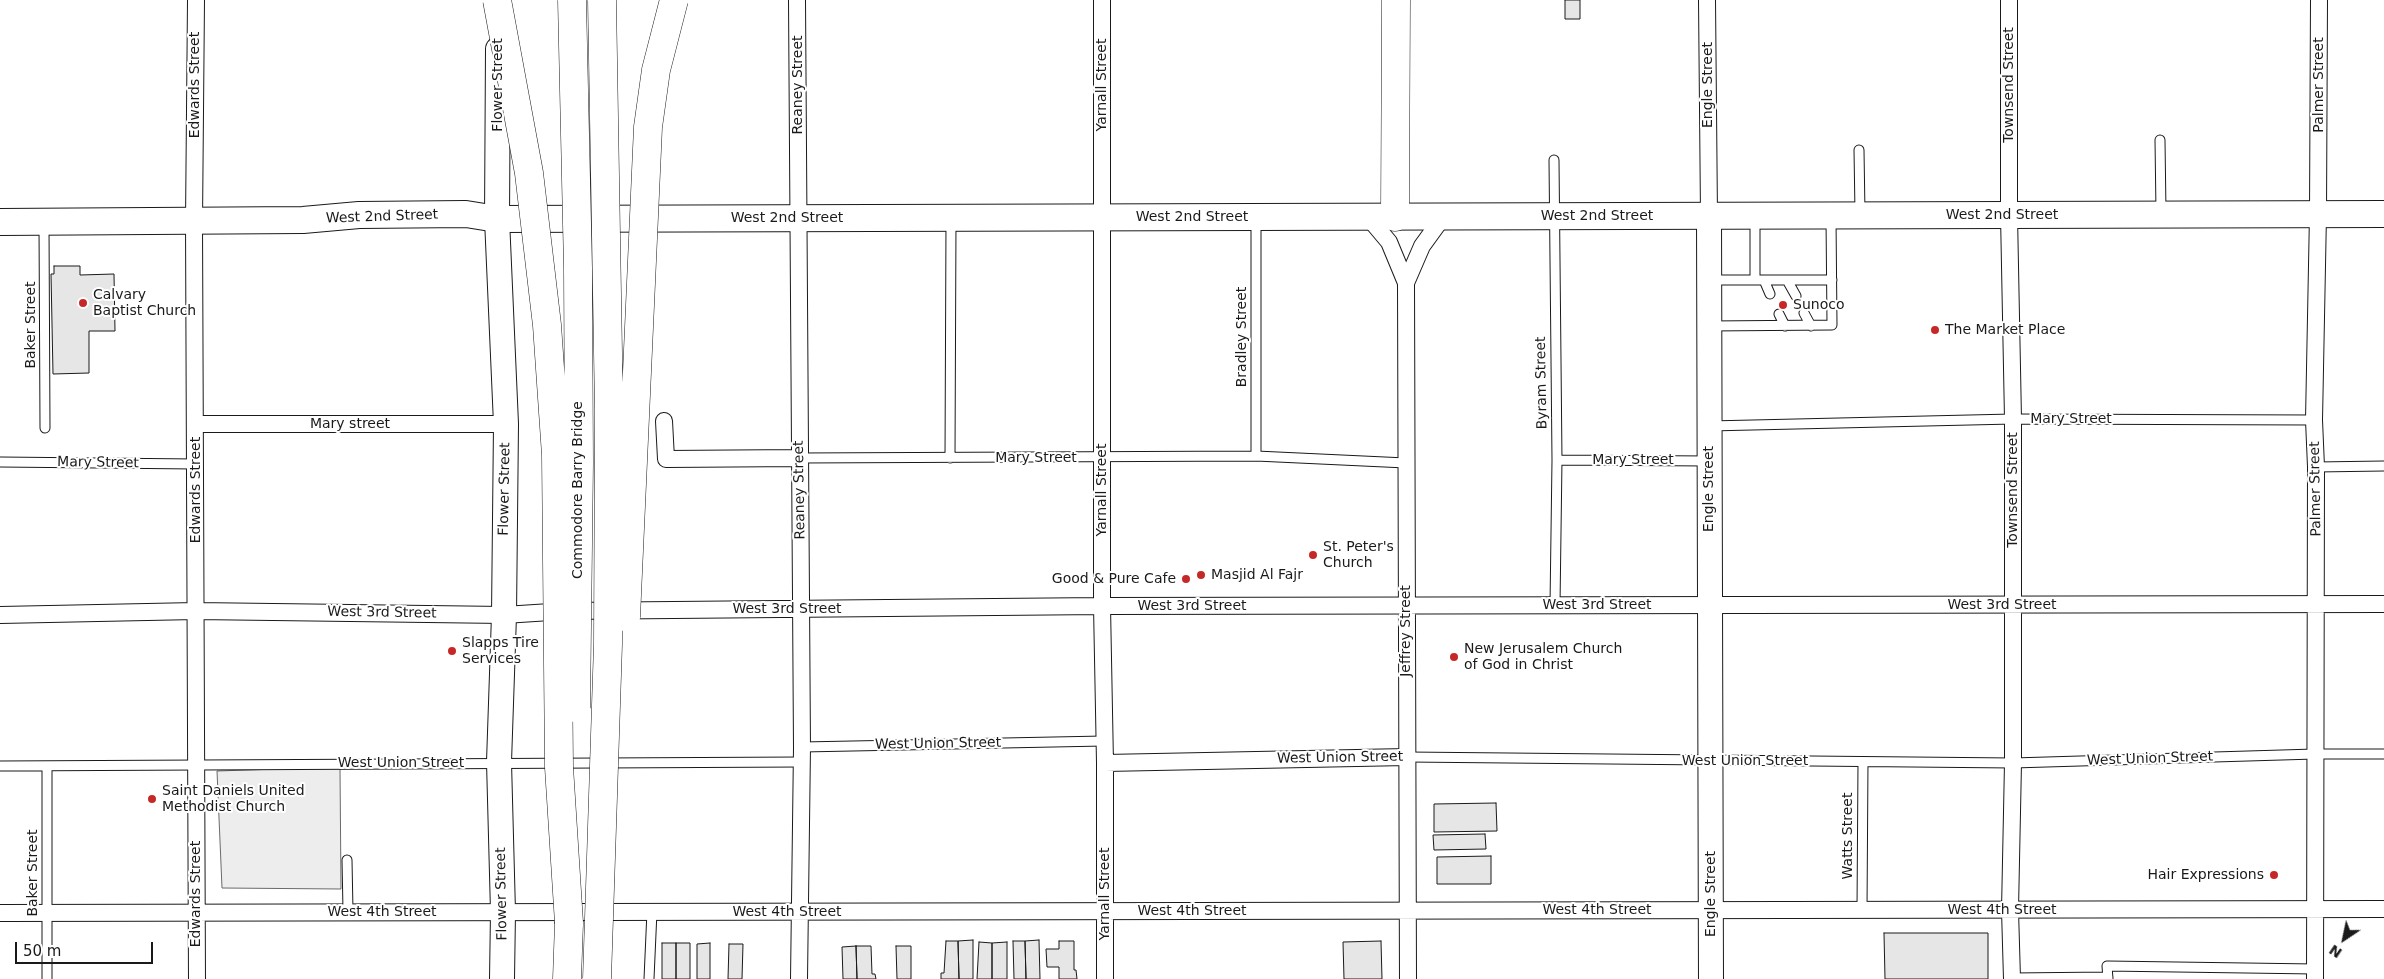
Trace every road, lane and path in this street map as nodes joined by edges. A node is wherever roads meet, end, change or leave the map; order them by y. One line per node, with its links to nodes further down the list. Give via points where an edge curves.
1 (196, 0): 34 (street, Edwards Street)
2 (498, 0): 28 (street, Flower Street); 105 (highway, bridge, via 529,173 547,325 556,455 559,767)
3 (572, 0): 105 (highway, Commodore Barry Bridge, bridge, via 579,464)
4 (602, 0): 89 (highway, bridge, via 609,411)
5 (674, 0): 89 (highway, bridge, via 656,70 648,127 624,666)
6 (798, 0): 29 (street, Reaney Street)
7 (1102, 0): 31 (street, Yarnall Street)
8 (1396, 0): 26 (highway)
9 (1707, 0): 21 (street, Engle Street)
10 (2009, 0): 18 (street, Townsend Street)
11 (2319, 0): 15 (street, Palmer Street)
12 (2160, 140): 19 (lane)
13 (1859, 150): 17 (lane)
14 (1554, 160): 20 (lane, Byram Street)
15 (2318, 214): 16 (main road, West 2nd Street); 19 (main road, West 2nd Street); 49 (street, Palmer Street)
16 (2384, 214)
17 (1860, 215): 18 (main road, West 2nd Street); 23 (main road, West 2nd Street)
18 (2009, 215): 19 (main road, West 2nd Street); 47 (street, Townsend Street)
19 (2161, 215)
20 (1553, 216): 21 (main road, West 2nd Street); 27 (main road, West 2nd Street); 58 (lane, Byram Street)
21 (1709, 216): 22 (main road, West 2nd Street); 35 (street, Engle Street)
22 (1755, 216): 23 (main road, West 2nd Street); 36 (lane)
23 (1831, 216): 38 (lane)
24 (1256, 217): 25 (main road, West 2nd Street); 31 (main road, West 2nd Street); 54 (lane, Bradley Street)
25 (1368, 217): 26 (main road, West 2nd Street); 39 (street, via 1388,242)
26 (1395, 217): 27 (main road, West 2nd Street)
27 (1443, 217): 39 (street, via 1422,246)
28 (497, 218): 29 (main road, West 2nd Street); 34 (main road, West 2nd Street, via 466,214 369,215); 51 (street, Flower Street)
29 (798, 218): 30 (main road, West 2nd Street); 55 (street, Reaney Street)
30 (951, 218): 31 (main road, West 2nd Street); 56 (lane)
31 (1102, 218): 57 (street, Yarnall Street)
32 (0, 222): 33 (main road, West 2nd Street)
33 (44, 222): 34 (main road, West 2nd Street); 53 (lane, Baker Street)
34 (194, 222): 50 (street, Edwards Street)
35 (1709, 280): 36 (lane); 44 (street, Engle Street)
36 (1759, 280): 37 (lane); 40 (lane)
37 (1788, 280): 38 (lane); 41 (lane)
38 (1832, 280): 46 (lane, via 1832,325)
39 (1406, 283): 61 (street, Jeffrey Street)
40 (1770, 294)
41 (1796, 296)
42 (1804, 313): 46 (lane)
43 (1779, 314): 45 (lane)
44 (1709, 326): 45 (lane); 52 (street, Engle Street)
45 (1784, 326): 46 (lane)
46 (1811, 326)
47 (2013, 419): 49 (lane, Mary Street); 52 (lane, Mary Street); 70 (street, Townsend Street)
48 (664, 420): 55 (street, Mary Street, via 666,459)
49 (2314, 420): 64 (street, Palmer Street)
50 (195, 424): 51 (street, Mary street); 62 (street, Edwards Street)
51 (506, 424): 75 (street, Flower Street)
52 (1709, 426): 59 (street, Engle Street)
53 (45, 428)
54 (1256, 456): 57 (lane, Mary Street); 61 (lane, Mary Street)
55 (800, 458): 56 (lane, Mary Street); 72 (street, Reaney Street)
56 (950, 458): 57 (lane, Mary Street)
57 (1103, 458): 71 (street, Yarnall Street)
58 (1557, 460): 59 (lane, Mary Street); 68 (lane, Byram Street)
59 (1709, 460): 69 (street, Engle Street)
60 (0, 462): 62 (lane, Mary Street)
61 (1406, 463): 67 (street, Jeffrey Street)
62 (196, 464): 73 (street, Edwards Street)
63 (2384, 466): 64 (lane)
64 (2316, 467): 65 (street, Palmer Street)
65 (2316, 604): 66 (street, West 3rd Street); 70 (street, West 3rd Street); 77 (street, Palmer Street)
66 (2384, 604)
67 (1406, 605): 68 (street, West 3rd Street); 71 (street, West 3rd Street); 80 (street, Jeffrey Street)
68 (1555, 605): 69 (street, West 3rd Street)
69 (1710, 605): 70 (street, West 3rd Street); 81 (street, Engle Street)
70 (2012, 605): 85 (street, Townsend Street)
71 (1102, 606): 72 (street, West 3rd Street); 76 (street, Yarnall Street)
72 (802, 610): 75 (street, West 3rd Street, via 595,610); 79 (street, Reaney Street)
73 (196, 611): 74 (street, West 3rd Street); 75 (street, West 3rd Street); 86 (street, Edwards Street)
74 (0, 615)
75 (504, 615): 82 (street, Flower Street)
76 (1104, 741): 79 (lane, West Union Street); 84 (street, Yarnall Street)
77 (2315, 754): 78 (lane, West Union Street); 85 (lane, West Union Street); 91 (street, Palmer Street)
78 (2384, 754)
79 (802, 755): 82 (lane, West Union Street); 101 (street, Reaney Street)
80 (1407, 757): 81 (lane, West Union Street); 84 (street, West Union Street); 98 (street, Jeffrey Street)
81 (1710, 761): 83 (lane, West Union Street); 93 (street, Engle Street)
82 (499, 762): 86 (lane, West Union Street); 100 (street, Flower Street)
83 (1863, 762): 85 (lane, West Union Street); 94 (lane, Watts Street)
84 (1105, 763): 102 (street, Yarnall Street)
85 (2013, 763): 95 (street, Townsend Street)
86 (195, 765): 88 (lane, West Union Street); 99 (street, Edwards Street)
87 (0, 766): 88 (lane, West Union Street)
88 (47, 766): 104 (lane, Baker Street)
89 (603, 814): 113 (highway, bridge)
90 (347, 860): 96 (lane)
91 (2314, 909): 92 (street, West 4th Street); 95 (street, West 4th Street); 107 (street, Palmer Street)
92 (2384, 909)
93 (1711, 910): 94 (street, West 4th Street); 98 (street, West 4th Street); 118 (street, Engle Street)
94 (1862, 910): 95 (street, West 4th Street)
95 (2010, 910): 119 (street, Townsend Street)
96 (348, 911): 99 (street, West 4th Street); 100 (street, West 4th Street)
97 (652, 911): 100 (street, West 4th Street); 101 (street, West 4th Street); 114 (lane)
98 (1407, 911): 102 (street, West 4th Street); 117 (street, Jeffrey Street)
99 (196, 912): 104 (street, West 4th Street); 110 (street, Edwards Street)
100 (503, 912): 111 (street, Flower Street)
101 (798, 912): 102 (street, West 4th Street); 115 (street, Reaney Street)
102 (1105, 912): 116 (street, Yarnall Street)
103 (0, 913): 104 (street, West 4th Street)
104 (47, 914): 109 (lane, Baker Street)
105 (569, 923): 112 (highway, Commodore Barry Bridge)
106 (2268, 968): 107 (lane); 108 (lane, via 2107,966); 120 (lane)
107 (2315, 974)
108 (2108, 978): 119 (lane)
109 (47, 979)
110 (197, 979)
111 (502, 979)
112 (567, 979)
113 (597, 979)
114 (649, 979)
115 (799, 979)
116 (1105, 979)
117 (1408, 979)
118 (1711, 979)
119 (2012, 979)
120 (2269, 979)

